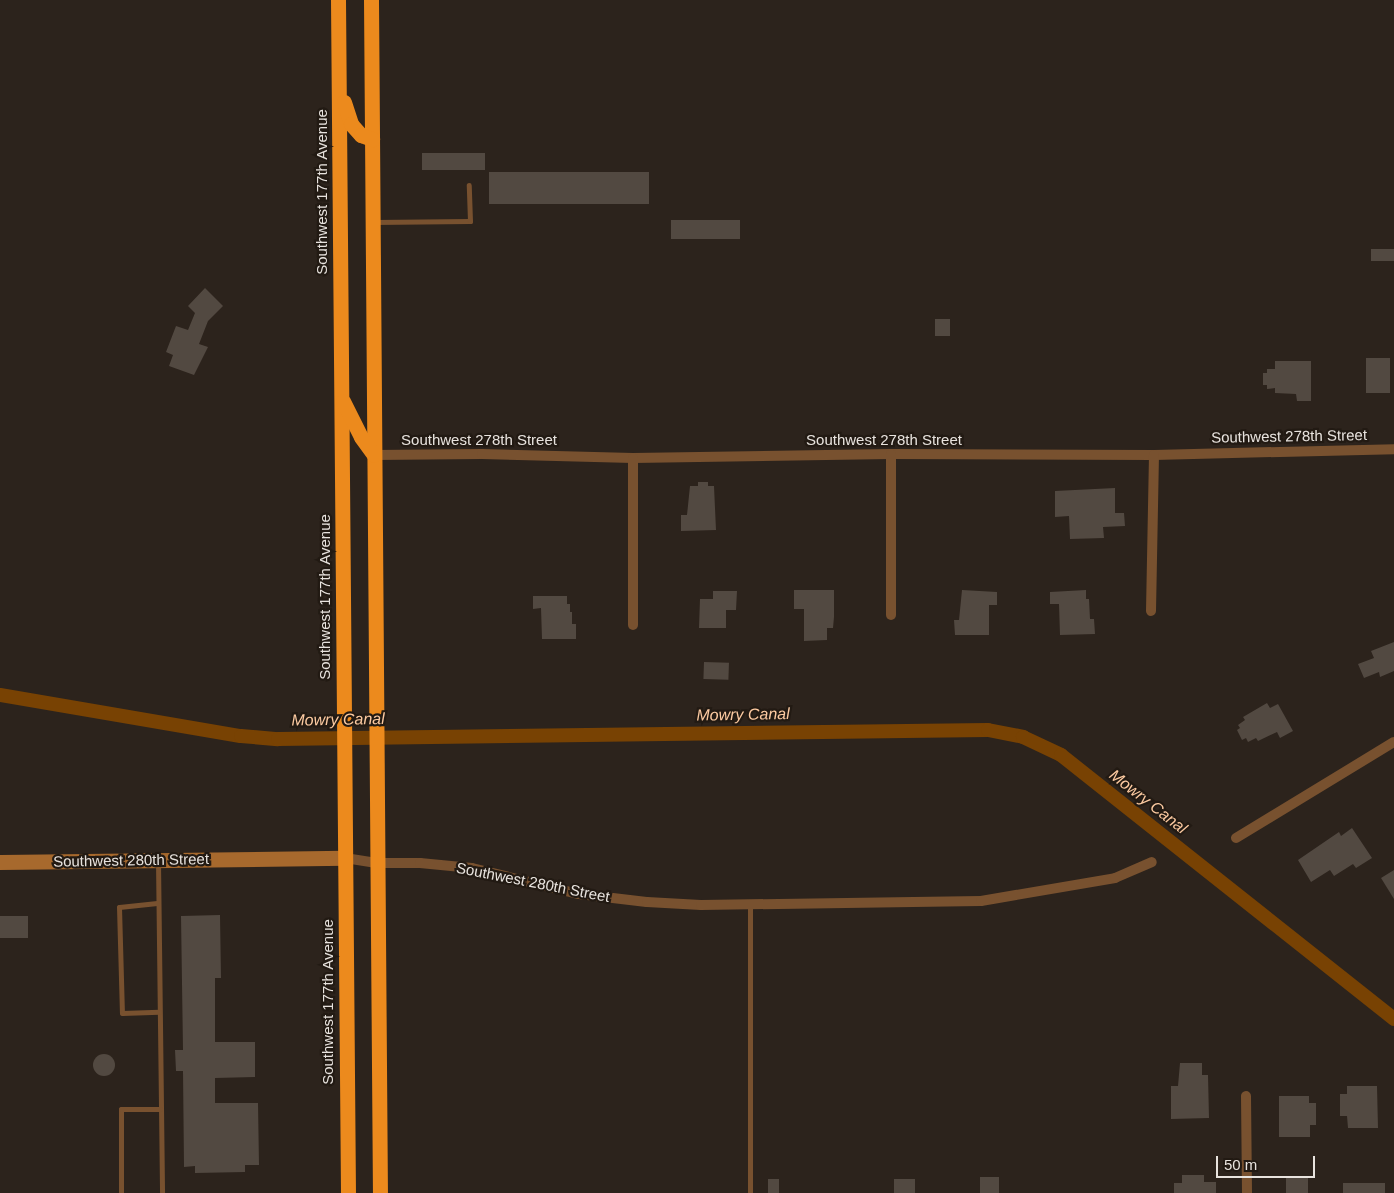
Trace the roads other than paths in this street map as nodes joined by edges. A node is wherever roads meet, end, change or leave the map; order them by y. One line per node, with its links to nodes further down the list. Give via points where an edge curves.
1 (338, 0): 3 (highway, Southwest 177th Avenue)
2 (371, 0): 4 (highway)
3 (339, 76): 4 (highway, via 351,124 361,135); 7 (highway, Southwest 177th Avenue)
4 (372, 139): 6 (highway)
5 (469, 185): 6 (lane, via 470,221)
6 (373, 222): 10 (highway)
7 (342, 398): 10 (highway, via 361,437); 18 (highway, Southwest 177th Avenue)
8 (1394, 449): 11 (street, Southwest 278th Street)
9 (891, 454): 11 (street, Southwest 278th Street); 12 (street, Southwest 278th Street); 14 (street)
10 (374, 455): 12 (street, Southwest 278th Street); 22 (highway)
11 (1154, 455): 13 (street)
12 (633, 458): 15 (street)
13 (1151, 611)
14 (891, 616)
15 (633, 625)
16 (1394, 742): 17 (street)
17 (1236, 838)
18 (345, 858): 19 (street, Southwest 280th Street); 22 (street, Southwest 280th Street); 30 (highway, Southwest 177th Avenue)
19 (158, 860): 20 (street, Southwest 280th Street); 23 (lane)
20 (0, 862)
21 (1152, 862): 24 (street, Southwest 280th Street, via 1115,878 981,901)
22 (377, 863): 24 (street, Southwest 280th Street, via 472,868 579,894 647,902); 31 (highway)
23 (157, 903): 25 (lane); 25 (lane, via 119,907 122,1013)
24 (750, 904): 32 (lane)
25 (159, 1012): 27 (lane)
26 (1246, 1096): 33 (street)
27 (160, 1109): 28 (lane, via 121,1110); 29 (lane)
28 (122, 1193)
29 (162, 1193)
30 (348, 1193)
31 (380, 1193)
32 (750, 1193)
33 (1247, 1193)

